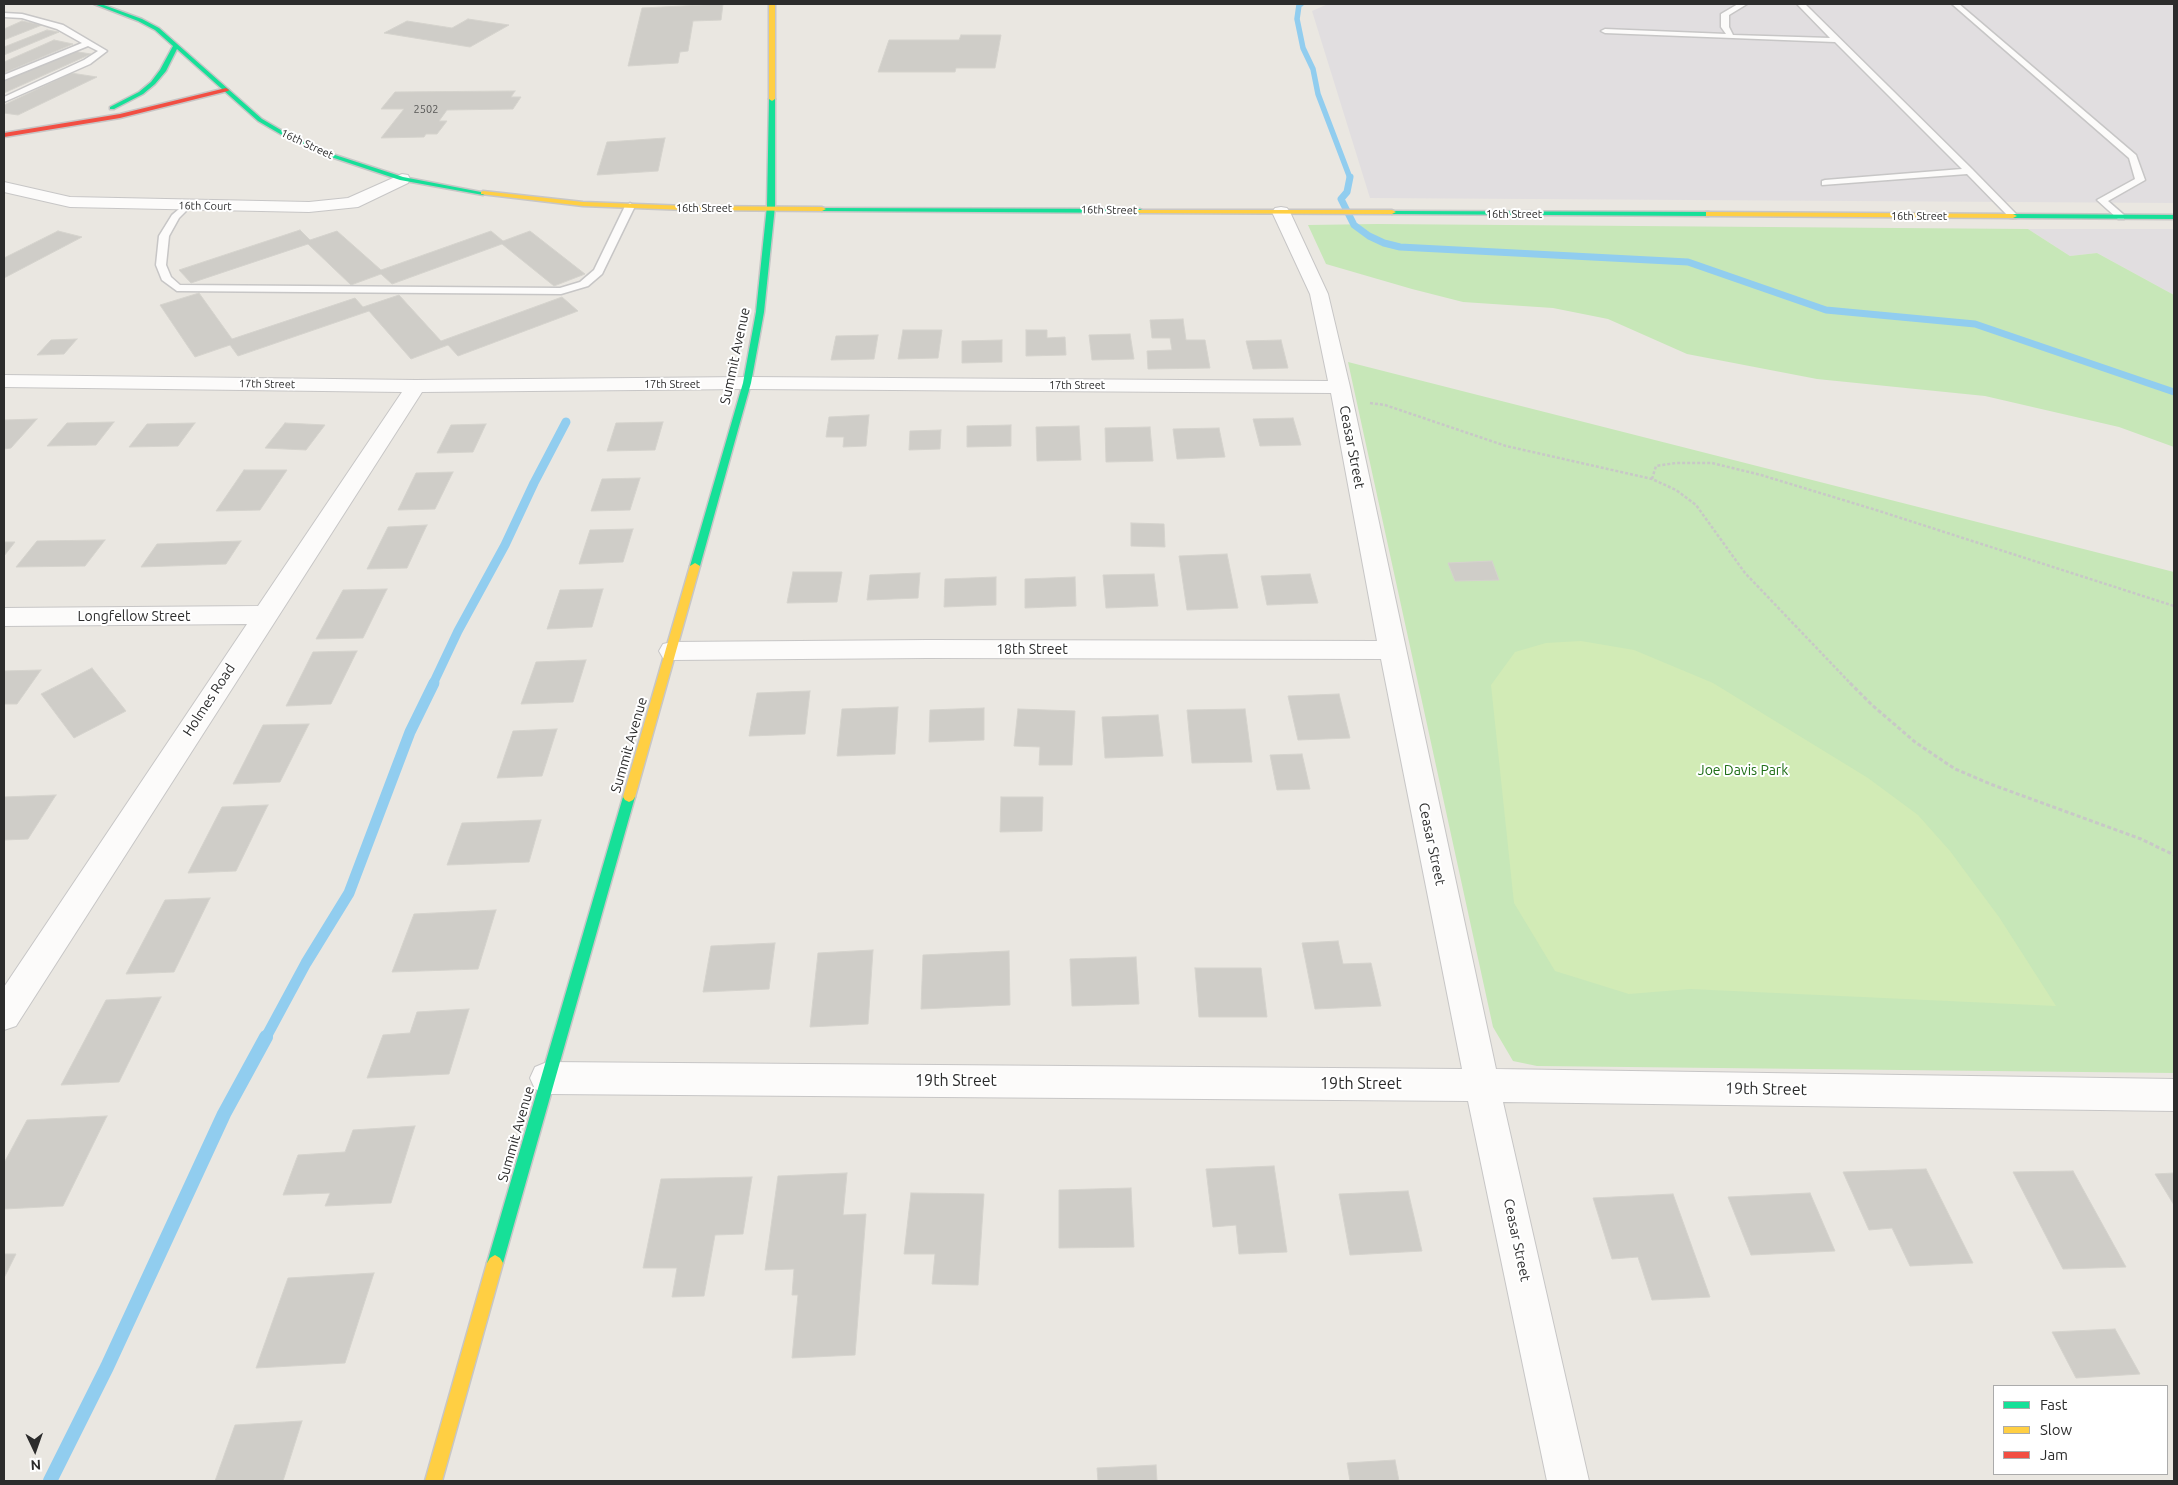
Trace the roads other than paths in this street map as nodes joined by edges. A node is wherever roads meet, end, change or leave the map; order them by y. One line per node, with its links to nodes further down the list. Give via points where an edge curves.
1 (97, 4): 11 (main road, 16th Street, via 140,20)
2 (772, 4): 23 (main road, Summit Avenue)
3 (1743, 4): 8 (lane, via 1725,14 1725,27)
4 (1801, 4): 9 (lane)
5 (1955, 4): 26 (lane, via 2133,157 2140,180 2102,200)
6 (4, 15): 10 (lane, via 22,16 60,27)
7 (1606, 31): 8 (lane)
8 (1731, 37): 9 (lane)
9 (1837, 40): 17 (lane)
10 (88, 43): 12 (lane); 14 (lane, via 104,51)
11 (176, 44): 13 (main road, 16th Street); 15 (main road, via 163,71 141,93)
12 (4, 78)
13 (226, 90): 15 (main road); 18 (main road, 16th Street, via 260,120 284,134 330,155)
14 (4, 100)
15 (72, 125): 16 (main road)
16 (4, 135)
17 (1969, 171): 19 (lane); 25 (lane)
18 (402, 179): 21 (street, 16th Court, via 337,206); 22 (main road, 16th Street, via 535,200)
19 (1825, 184)
20 (4, 187): 21 (street, 16th Court, via 70,202)
21 (186, 206): 22 (lane, via 164,236 161,265 166,278 177,288 551,291 584,284 598,272)
22 (630, 206): 23 (main road, 16th Street)
23 (771, 207): 24 (main road, 16th Street); 29 (main road, Summit Avenue, via 760,312)
24 (1281, 212): 25 (main road, 16th Street); 31 (street, Ceasar Street, via 1319,294)
25 (2013, 216): 26 (main road, 16th Street)
26 (2122, 217): 27 (main road, 16th Street)
27 (2174, 217)
28 (4, 381): 30 (street, 17th Street)
29 (747, 383): 30 (street, 17th Street); 31 (street, 17th Street); 35 (main road, Summit Avenue)
30 (416, 386): 32 (street, Holmes Road)
31 (1351, 394): 34 (street, Ceasar Street)
32 (264, 615): 33 (street, Longfellow Street); 36 (street, Holmes Road)
33 (4, 617)
34 (1392, 650): 35 (street, 18th Street); 38 (street, Ceasar Street)
35 (672, 651): 37 (main road, Summit Avenue)
36 (4, 1015)
37 (547, 1078): 38 (street, 19th Street); 40 (main road, Summit Avenue)
38 (1482, 1085): 39 (street, 19th Street); 41 (street, Ceasar Street)
39 (2174, 1095)
40 (433, 1481)
41 (1568, 1481)

